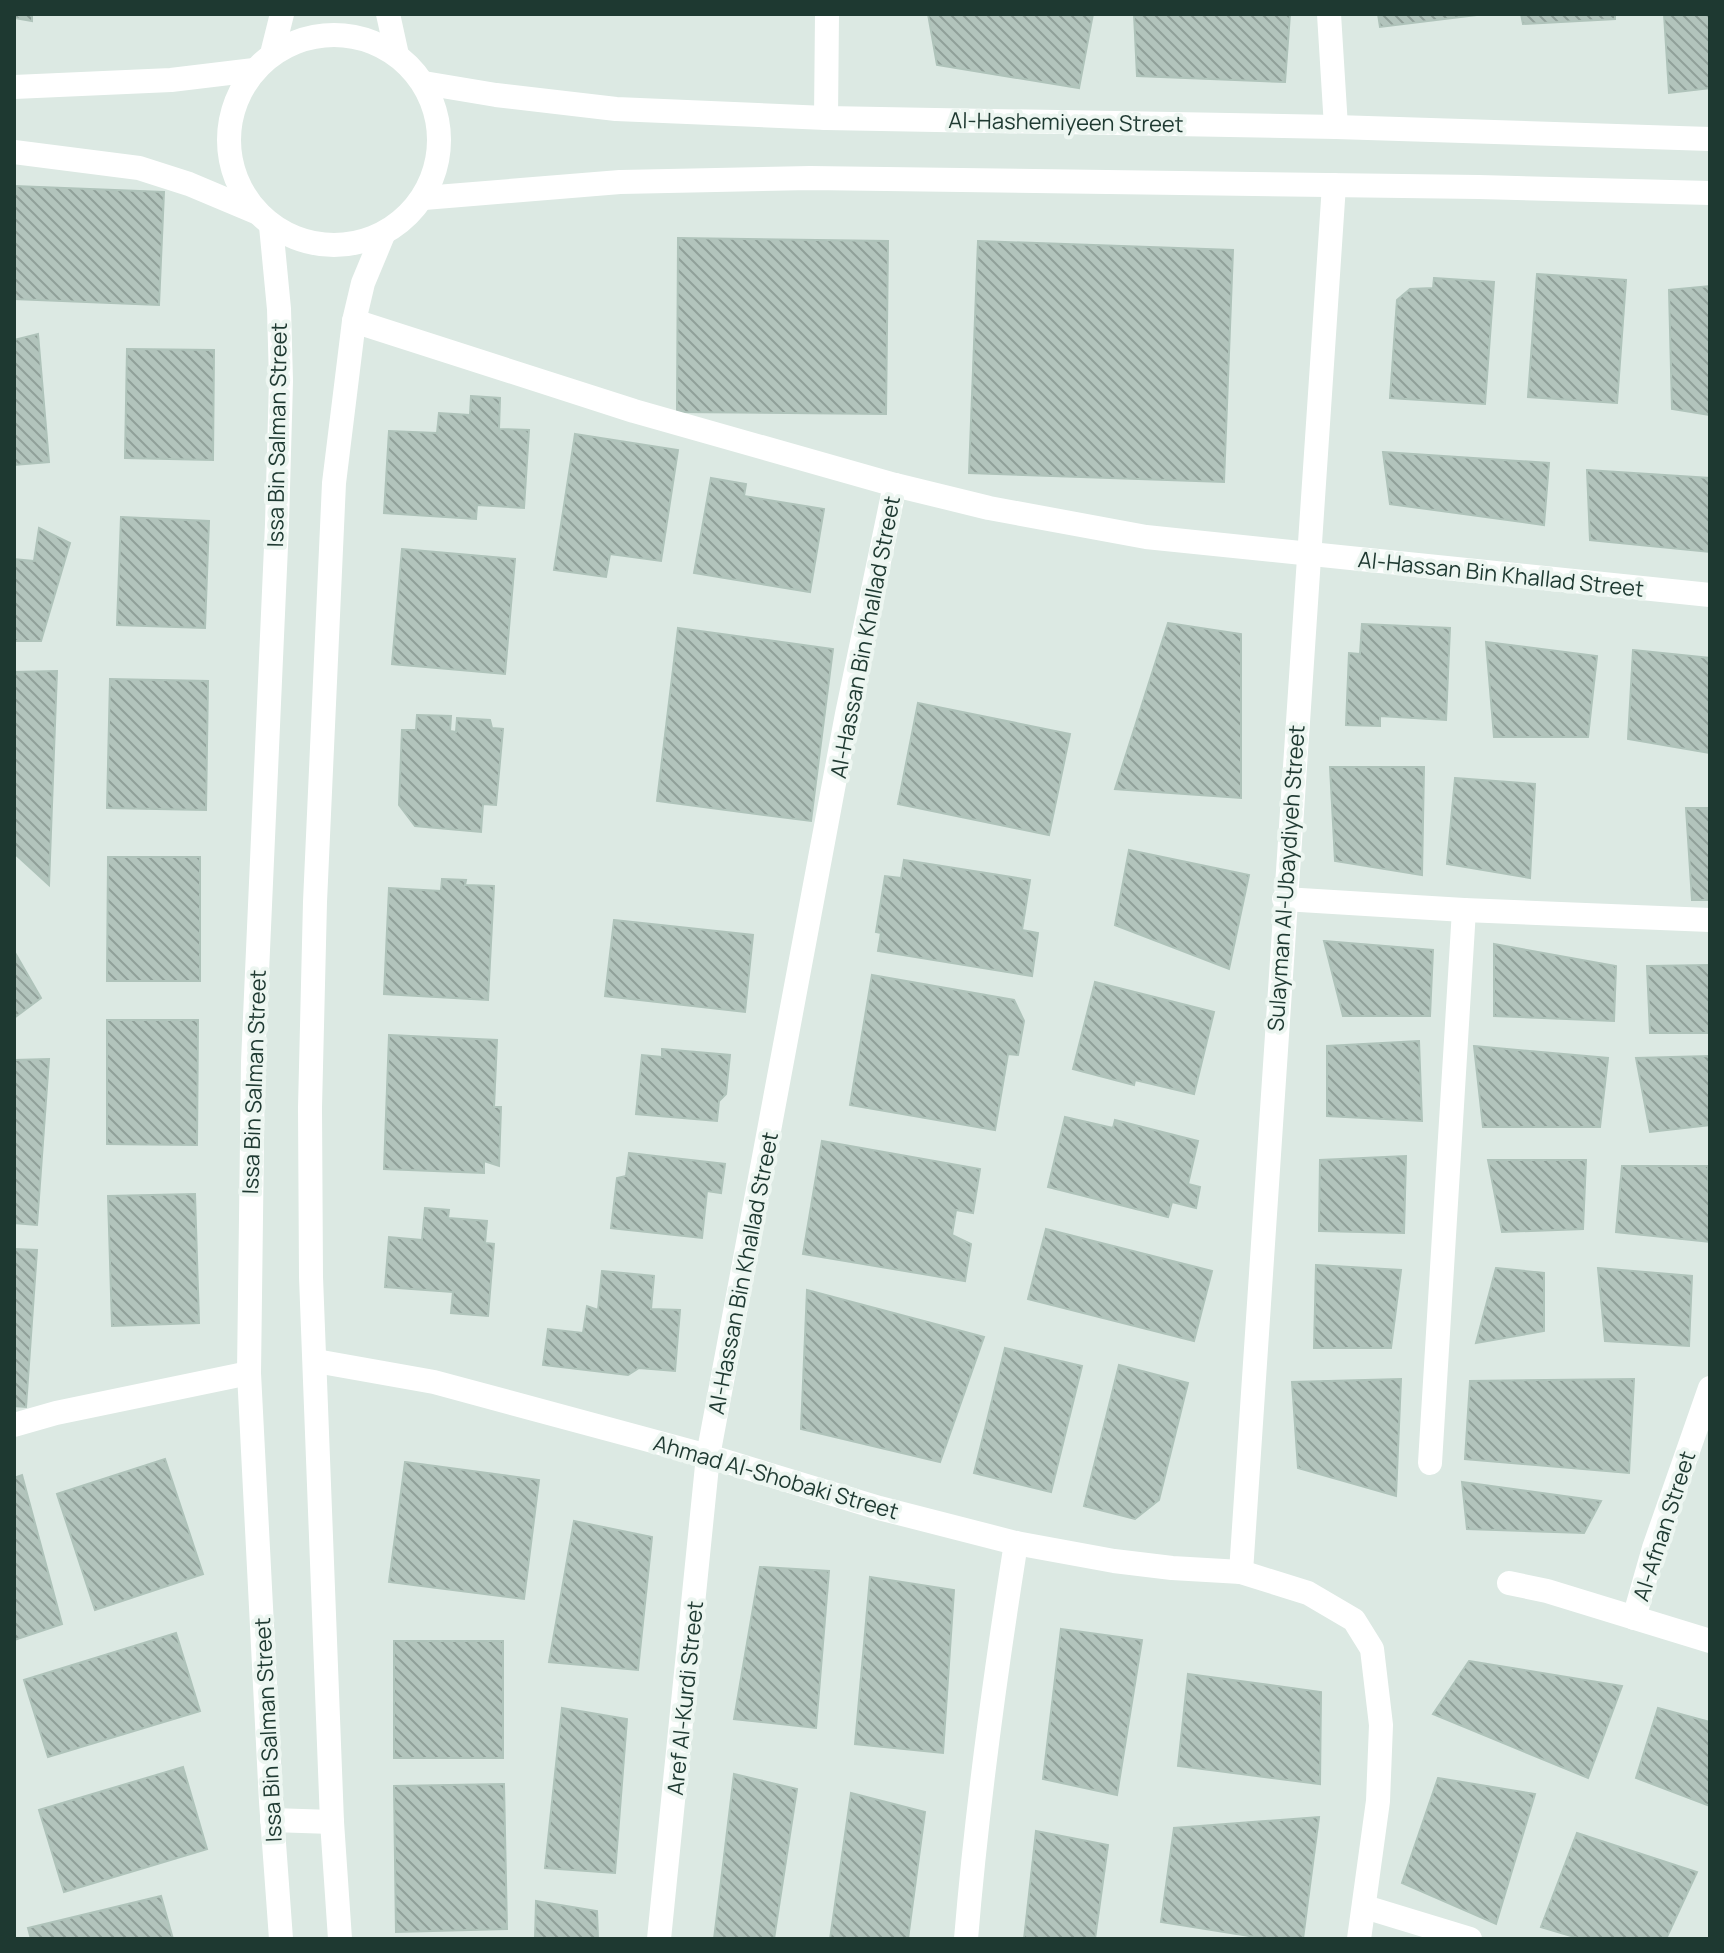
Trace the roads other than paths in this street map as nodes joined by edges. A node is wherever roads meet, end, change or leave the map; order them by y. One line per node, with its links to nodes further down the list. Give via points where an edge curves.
1 (282, 14): 6 (street)
2 (388, 14): 5 (street)
3 (827, 14): 9 (street)
4 (1329, 14): 10 (street)
5 (397, 55): 6 (street, via 367,39 334,35 302,39); 7 (street)
6 (263, 62): 8 (street, via 171,80); 16 (street, via 234,105 228,143 236,181)
7 (424, 83): 9 (street, Al-Hashemiyeen Street, via 616,109); 15 (street, via 439,120 439,160)
8 (14, 87)
9 (826, 118): 10 (street, Al-Hashemiyeen Street)
10 (1336, 127): 11 (street, Al-Hashemiyeen Street)
11 (1710, 139)
12 (14, 152): 16 (street, via 139,168 189,184)
13 (1334, 185): 14 (street); 15 (street, via 810,178 620,182); 20 (street, Sulayman Al-Ubaydiyeh Street)
14 (1710, 193)
15 (424, 198): 17 (street)
16 (264, 220): 17 (street, via 297,240 326,246); 26 (street, Issa Bin Salman Street, via 279,309 281,381 253,1062)
17 (383, 235): 18 (street)
18 (354, 321): 19 (street, via 634,411); 25 (street, via 334,483 315,902 310,1123)
19 (895, 485): 20 (street, Al-Hassan Bin Khallad Street, via 1146,537); 29 (street, Al-Hassan Bin Khallad Street)
20 (1307, 555): 21 (street, Al-Hassan Bin Khallad Street); 22 (street, Sulayman Al-Ubaydiyeh Street)
21 (1710, 595)
22 (1284, 899): 23 (street); 32 (street, Sulayman Al-Ubaydiyeh Street)
23 (1464, 910): 24 (street); 30 (street)
24 (1710, 920)
25 (316, 1361): 29 (street, Ahmad Al-Shobaki Street, via 434,1382); 37 (street)
26 (249, 1373): 28 (street); 36 (street, Issa Bin Salman Street)
27 (1710, 1388): 34 (street, Al-Afnan Street)
28 (14, 1425)
29 (708, 1456): 31 (street, Ahmad Al-Shobaki Street); 41 (street, Aref Al-Kurdi Street)
30 (1430, 1463)
31 (1016, 1543): 32 (street, Ahmad Al-Shobaki Street, via 1157,1567); 42 (street, via 992,1699)
32 (1241, 1572): 38 (street, Ahmad Al-Shobaki Street, via 1308,1593 1354,1620 1372,1649 1381,1725)
33 (1509, 1583): 34 (street)
34 (1634, 1618): 35 (street)
35 (1710, 1641)
36 (272, 1820): 37 (street); 39 (street, Issa Bin Salman Street)
37 (332, 1822): 40 (street)
38 (1365, 1907): 43 (street, Ahmad Al-Shobaki Street); 44 (street)
39 (281, 1939)
40 (340, 1939)
41 (659, 1939)
42 (966, 1939)
43 (1359, 1939)
44 (1470, 1939)

